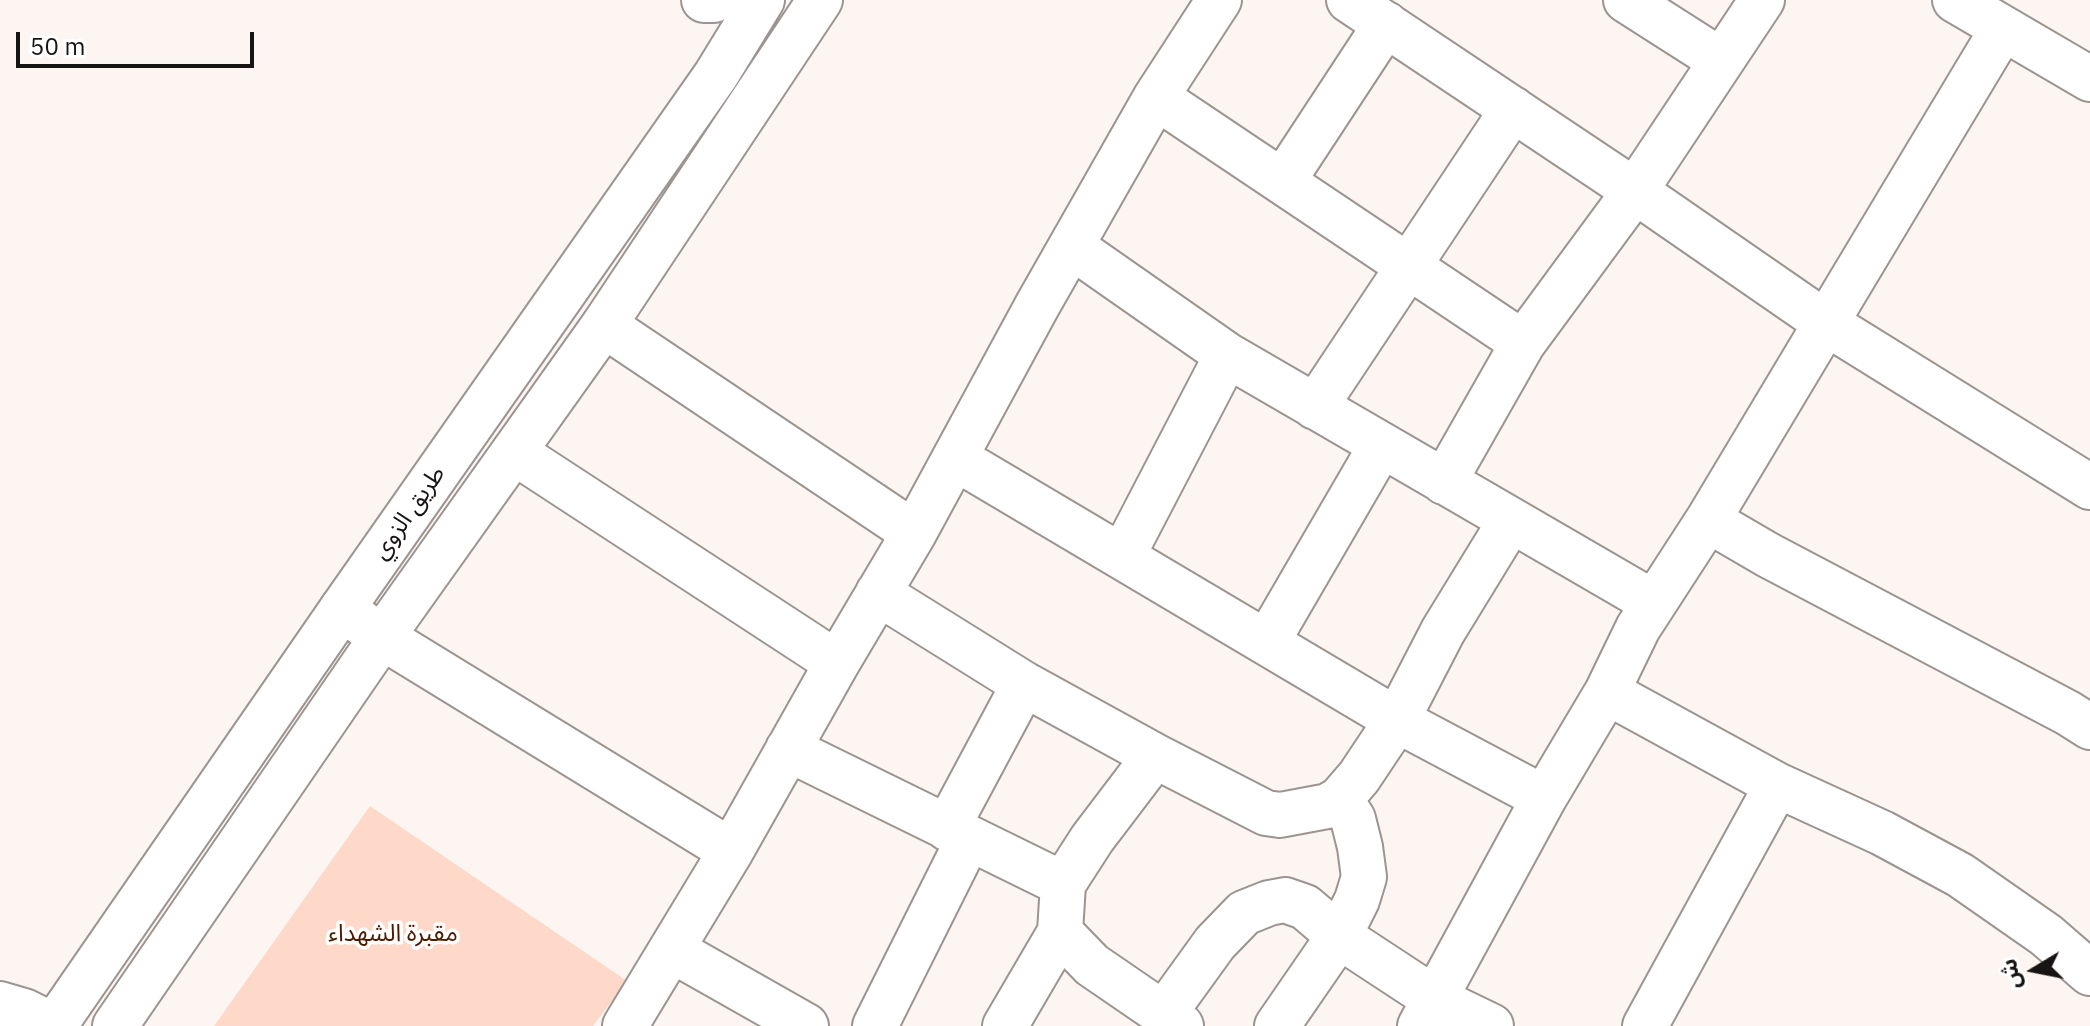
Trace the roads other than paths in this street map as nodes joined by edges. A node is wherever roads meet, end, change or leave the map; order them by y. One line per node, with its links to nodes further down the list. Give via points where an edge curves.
1 (704, 0): 2 (street)
2 (714, 0)
3 (762, 0): 36 (street, طريق الزوي, via 716,75)
4 (820, 0): 21 (street, طريق الزوي)
5 (1219, 0): 14 (street)
6 (1349, 0): 10 (street)
7 (1626, 0): 12 (street)
8 (1762, 0): 12 (street)
9 (1955, 0): 11 (street)
10 (1386, 24): 15 (street); 16 (street)
11 (2003, 28): 13 (street); 20 (street)
12 (1720, 60): 17 (street)
13 (2090, 79)
14 (1156, 97): 16 (street); 18 (street)
15 (1513, 109): 17 (street); 19 (street)
16 (1283, 181): 19 (street)
17 (1635, 191): 20 (street); 22 (street)
18 (1071, 246): 23 (street); 27 (street)
19 (1410, 265): 22 (street); 24 (street)
20 (1826, 323): 29 (street); 31 (street)
21 (604, 325): 26 (street, طريق الزوي); 32 (street)
22 (1523, 343): 28 (street)
23 (1227, 355): 24 (street); 33 (street)
24 (1315, 407): 25 (street)
25 (1381, 446): 28 (street); 38 (street)
26 (514, 452): 37 (street, طريق الزوي); 39 (street)
27 (957, 459): 32 (street); 33 (street)
28 (1444, 482): 30 (street)
29 (2090, 487)
30 (1511, 520): 35 (street); 42 (street, via 1443,631)
31 (1708, 520): 35 (street); 43 (street)
32 (914, 533): 34 (street)
33 (1122, 557): 38 (street)
34 (878, 593): 39 (street); 40 (street)
35 (1654, 603): 41 (street)
36 (342, 609): 37 (street); 61 (street, طريق الزوي)
37 (382, 637): 50 (street); 62 (street, طريق الزوي)
38 (1267, 642): 42 (street)
39 (837, 663): 44 (street)
40 (1024, 684): 45 (street); 49 (street)
41 (1607, 692): 46 (street); 47 (street)
42 (1397, 720): 47 (street); 48 (street)
43 (2090, 727)
44 (788, 749): 49 (street); 50 (street)
45 (1155, 756): 48 (street, via 1266,813 1311,810); 51 (street)
46 (1777, 785): 55 (street, via 1960,875); 69 (street)
47 (1544, 798): 57 (street)
48 (1340, 799): 53 (street, via 1353,819 1364,877)
49 (958, 833): 51 (street); 65 (street)
50 (731, 851): 54 (street)
51 (1063, 884): 52 (street)
52 (1060, 932): 59 (street, via 1092,965); 66 (street)
53 (1339, 936): 57 (street); 59 (street, via 1305,907 1285,900 1244,913 1215,943); 67 (street)
54 (672, 950): 63 (street); 64 (street)
55 (2088, 963)
56 (0, 1004): 61 (street)
57 (1427, 1013): 68 (street)
58 (0, 1015): 60 (street)
59 (1172, 1021)
60 (7, 1026)
61 (54, 1026)
62 (115, 1026)
63 (625, 1026)
64 (806, 1026)
65 (875, 1026)
66 (1005, 1026)
67 (1277, 1026)
68 (1491, 1026)
69 (1645, 1026)

